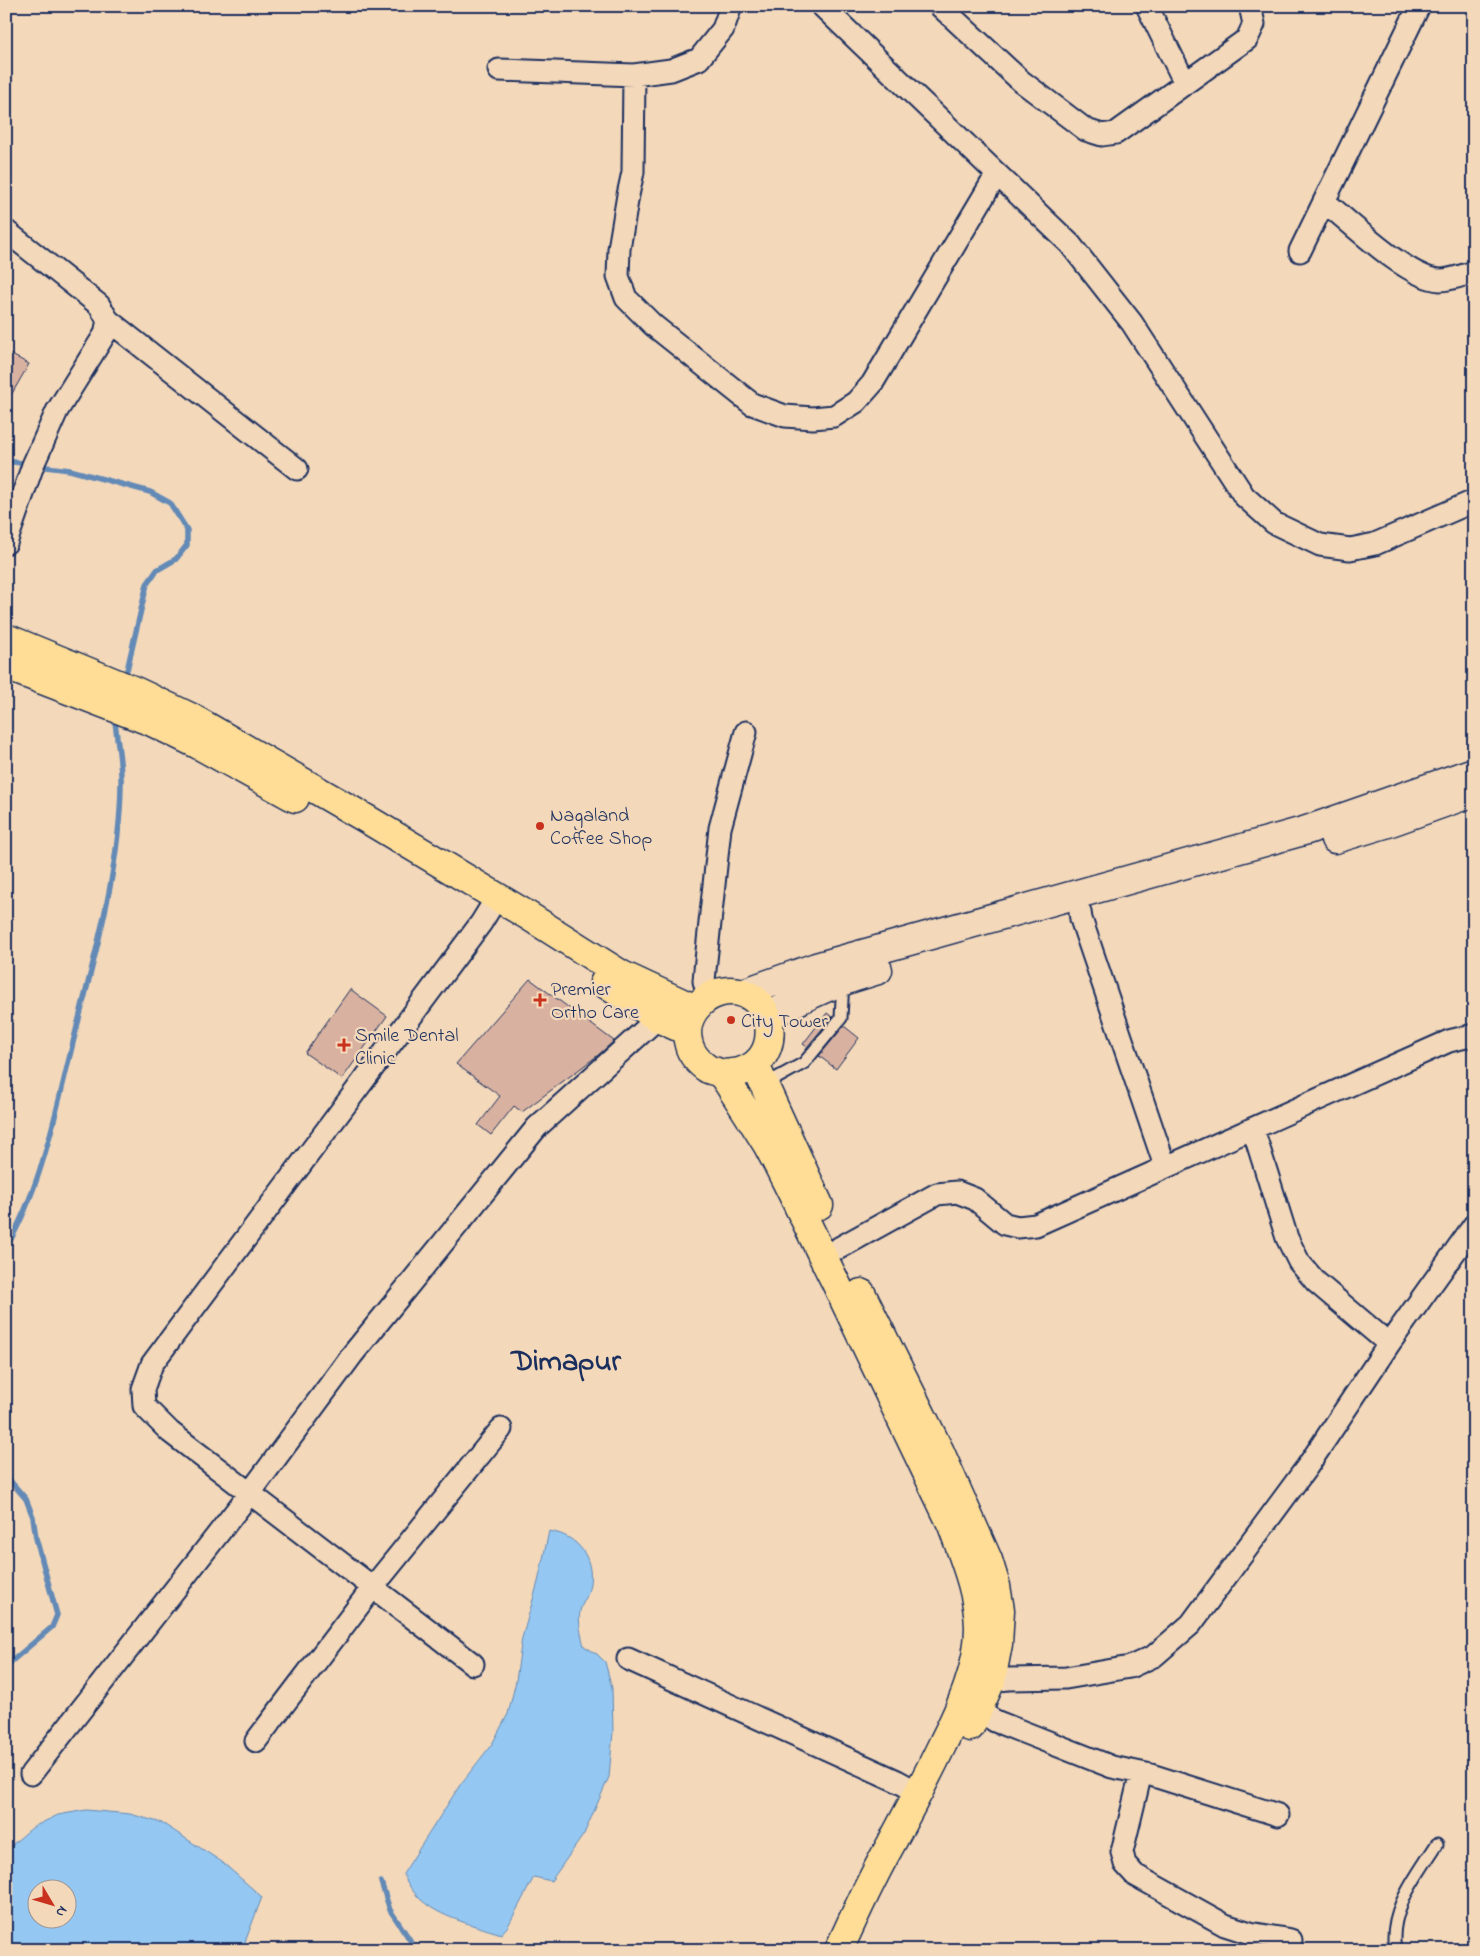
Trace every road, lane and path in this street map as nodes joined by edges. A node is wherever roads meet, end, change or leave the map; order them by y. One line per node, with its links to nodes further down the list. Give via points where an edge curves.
1 (731, 6): 8 (street, via 723,29 699,59 671,70)
2 (822, 6): 10 (street)
3 (940, 6): 9 (street, via 1021,81 1086,130 1102,135 1116,133)
4 (1146, 6): 9 (street)
5 (1250, 6): 9 (street, via 1254,24 1247,39)
6 (1419, 6): 11 (street)
7 (499, 70): 8 (street)
8 (634, 75): 10 (street, via 633,172 619,249 618,276 626,298 653,325 752,404 785,416 834,416 856,402 872,384)
9 (1186, 83)
10 (997, 174): 17 (street, via 1070,244 1132,323 1244,496 1274,523 1320,545 1350,549 1375,544)
11 (1325, 202): 13 (street); 14 (street, via 1392,257 1426,277 1440,280)
12 (6, 231): 15 (street, via 99,305)
13 (1300, 251)
14 (1474, 272)
15 (108, 320): 16 (street); 18 (street, via 105,334 57,411)
16 (297, 468)
17 (1474, 501)
18 (6, 543)
19 (6, 638): 28 (highway, via 192,718 365,818 622,976)
20 (6, 666): 24 (highway, via 152,722 198,744)
21 (746, 732): 28 (street, via 720,828 704,981)
22 (1474, 772): 27 (main road, via 1307,830 816,967)
23 (1474, 792): 25 (main road, via 1385,824)
24 (489, 910): 30 (highway); 40 (street, via 152,1364 143,1389 144,1406 170,1432)
25 (1080, 912): 26 (main road); 35 (street)
26 (843, 980): 29 (main road, via 794,1001); 33 (lane, via 841,1018 804,1063)
27 (743, 993): 28 (highway, via 725,991); 29 (highway, via 754,999)
28 (697, 1012): 30 (highway); 32 (highway, via 689,1046 707,1069)
29 (768, 1017): 33 (highway, via 770,1034)
30 (658, 1018): 40 (street, via 537,1127 352,1355)
31 (1474, 1035): 34 (street, via 1449,1040)
32 (721, 1074): 33 (highway); 49 (highway, via 756,1125 787,1181 952,1525 977,1600 979,1629 975,1661 963,1702)
33 (759, 1075): 37 (highway)
34 (1253, 1129): 35 (street); 38 (street, via 1287,1238 1299,1262 1316,1282)
35 (1165, 1166): 37 (street, via 1036,1225 1018,1227 1005,1224 975,1199 957,1192 937,1194)
36 (1474, 1225): 38 (street)
37 (839, 1248): 44 (highway, via 940,1452 988,1560 1000,1610)
38 (1389, 1344): 44 (street, via 1307,1467 1191,1624 1154,1656 1130,1667 1066,1678)
39 (502, 1428): 41 (street)
40 (250, 1493): 41 (street); 48 (street)
41 (373, 1588): 43 (street); 46 (street)
42 (628, 1659): 49 (street)
43 (473, 1664)
44 (991, 1681): 45 (highway)
45 (978, 1710): 47 (street, via 995,1721 1086,1757); 54 (highway)
46 (256, 1741)
47 (1141, 1773): 50 (street); 52 (street, via 1122,1852 1125,1864 1135,1875 1225,1925)
48 (31, 1774)
49 (919, 1793): 53 (highway)
50 (1278, 1815)
51 (1437, 1844): 55 (lane, via 1406,1893 1396,1917)
52 (1291, 1940)
53 (839, 1950)
54 (859, 1950)
55 (1395, 1950)

